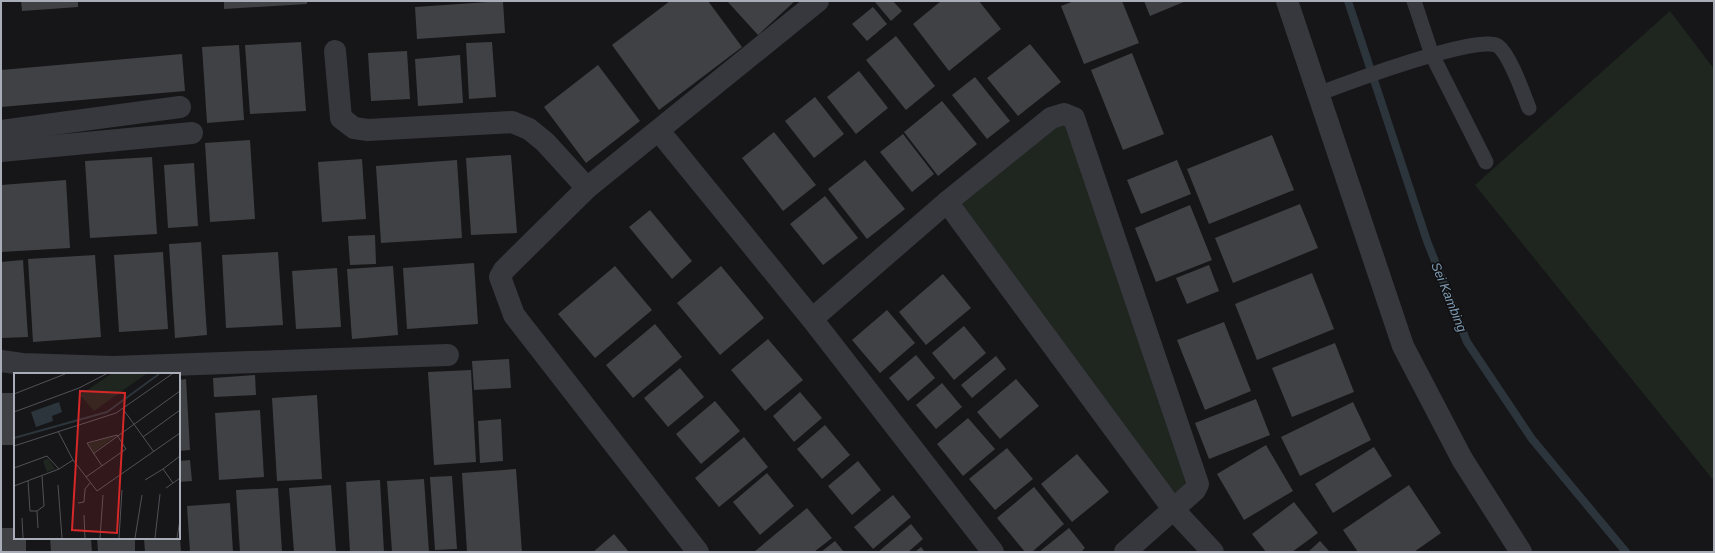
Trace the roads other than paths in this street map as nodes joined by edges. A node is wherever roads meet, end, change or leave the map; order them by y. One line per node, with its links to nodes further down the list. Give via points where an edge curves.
1 (818, 1): 10 (street)
2 (1287, 1): 6 (street)
3 (1414, 1): 5 (lane)
4 (335, 51): 14 (street, via 341,118 354,128 368,130 512,122 529,129 545,142)
5 (1432, 55): 6 (lane); 8 (lane, via 1480,43 1498,46 1506,55); 13 (lane)
6 (1318, 94): 20 (street, via 1403,346 1462,459)
7 (180, 107): 9 (street)
8 (1529, 108)
9 (1, 131)
10 (659, 131): 14 (street); 16 (street)
11 (192, 133): 12 (street)
12 (1, 151)
13 (1486, 162)
14 (588, 188): 21 (street, via 504,270 500,277 514,315)
15 (947, 202): 16 (street); 19 (street); 19 (street, via 1051,118 1064,114 1074,118 1197,479 1195,490)
16 (812, 319): 22 (street)
17 (448, 355): 18 (street, via 113,367)
18 (1, 361)
19 (1173, 509): 23 (street); 24 (street)
20 (1515, 550)
21 (698, 552)
22 (994, 552)
23 (1125, 552)
24 (1213, 552)

